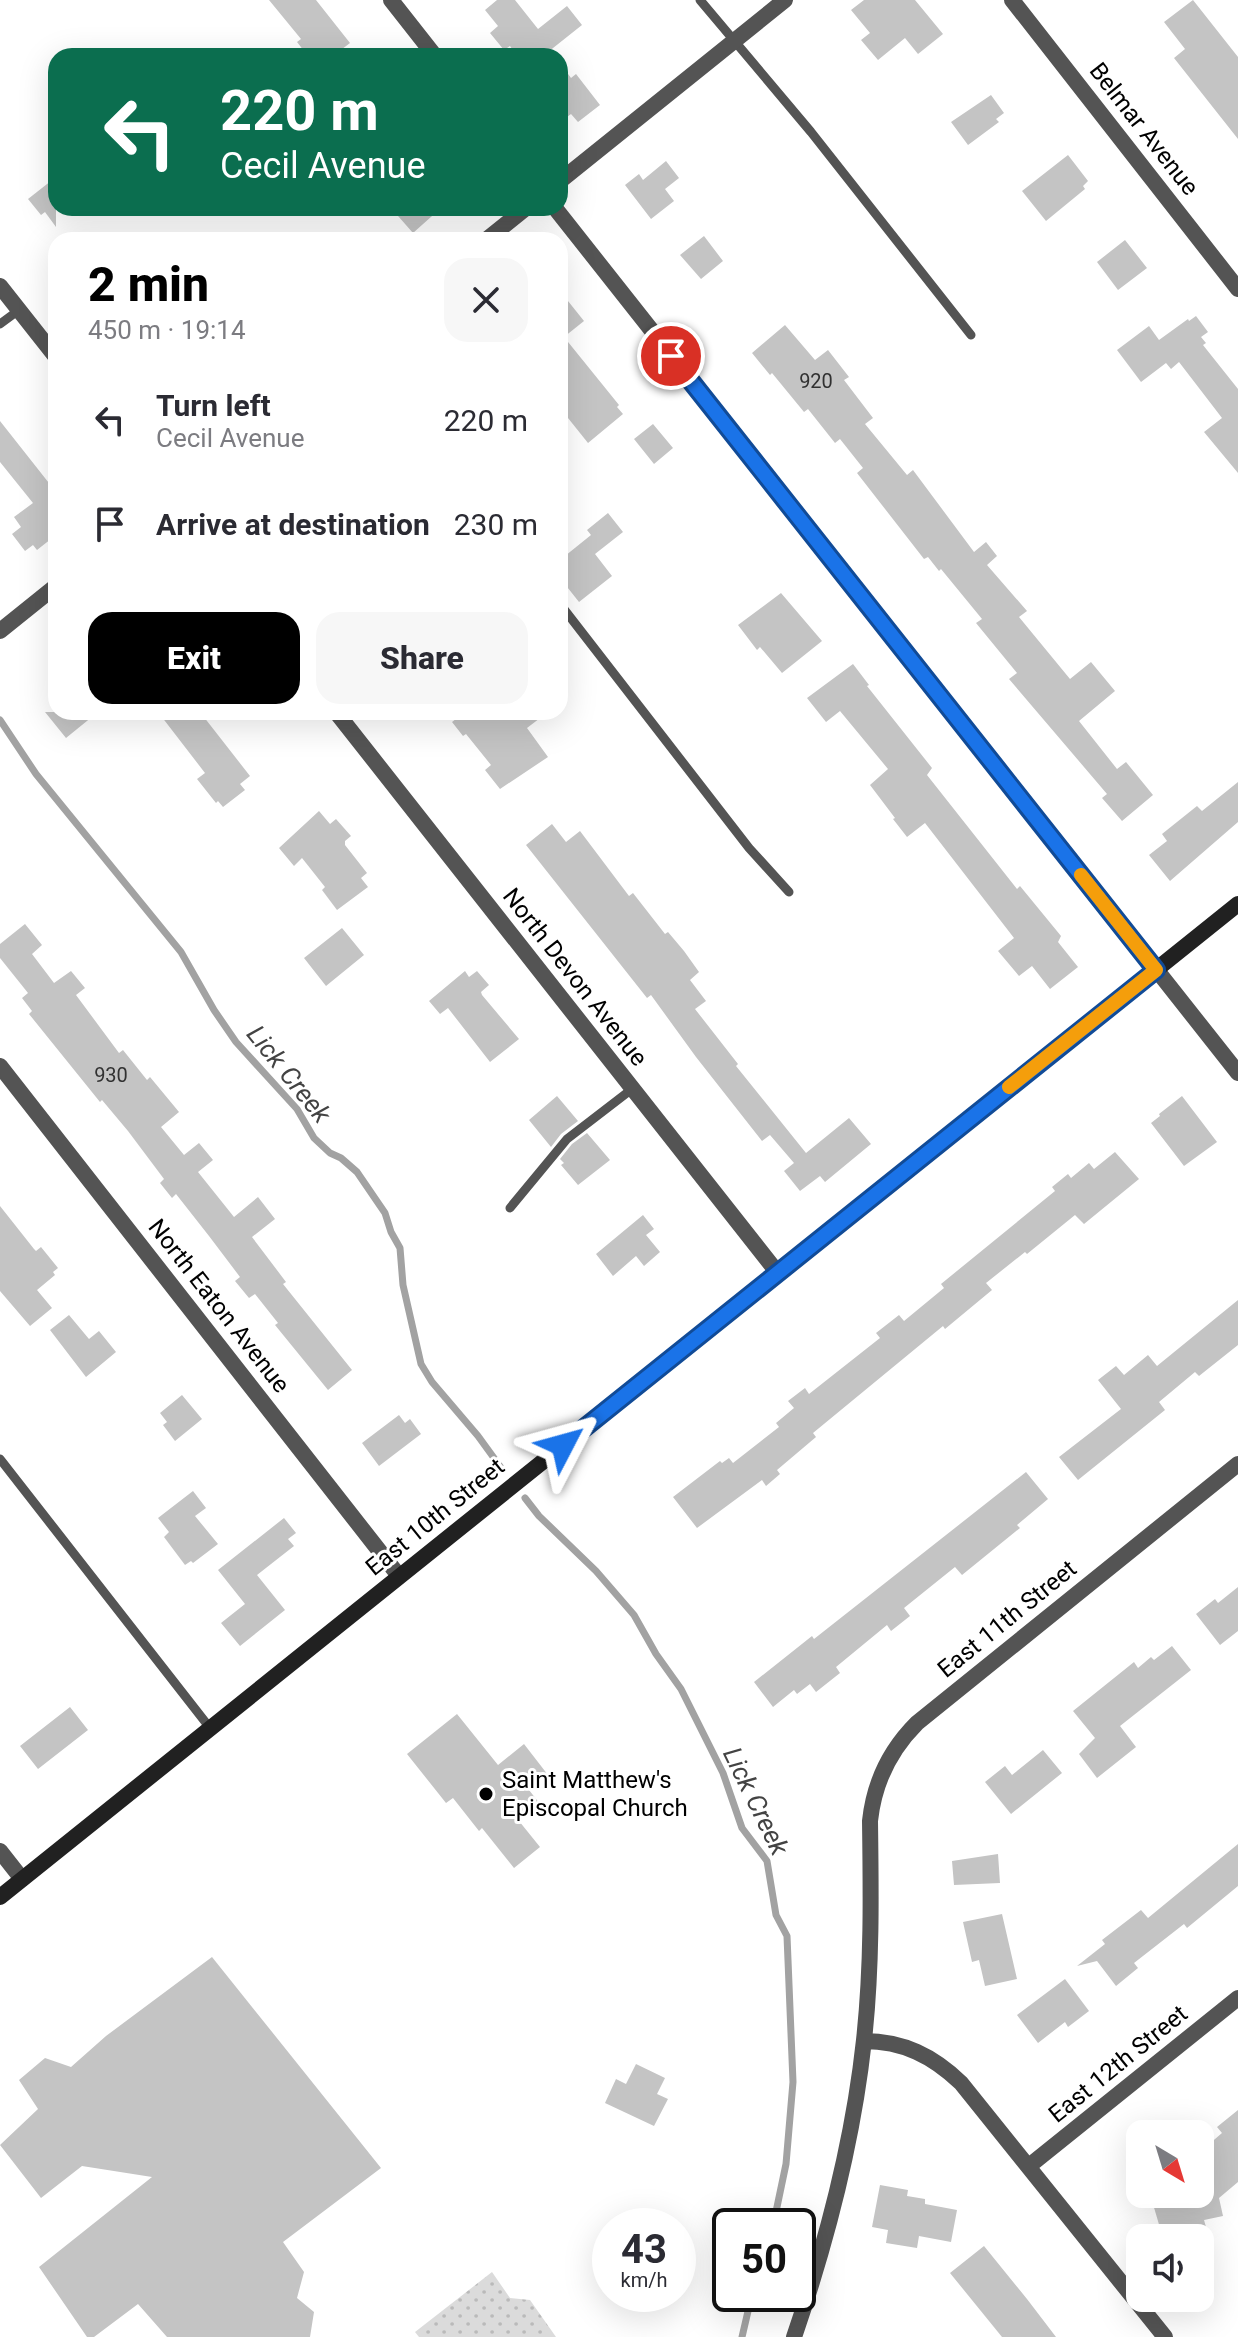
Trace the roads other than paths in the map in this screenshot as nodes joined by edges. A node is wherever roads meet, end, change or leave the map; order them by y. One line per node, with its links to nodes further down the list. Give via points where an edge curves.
1 (391, 0): 6 (street)
2 (700, 0): 5 (lane)
3 (785, 0): 5 (street)
4 (1012, 0): 12 (street, Belmar Avenue)
5 (733, 42): 7 (street); 15 (lane)
6 (429, 48)
7 (568, 175)
8 (516, 216): 10 (street)
9 (561, 216): 23 (street)
10 (496, 232)
11 (0, 286): 13 (street)
12 (1238, 289)
13 (19, 310): 14 (lane); 16 (street)
14 (0, 324)
15 (971, 335)
16 (48, 347)
17 (48, 592): 19 (street)
18 (568, 614): 21 (lane)
19 (0, 631)
20 (342, 720): 26 (street, North Devon Avenue)
21 (789, 892)
22 (1238, 904): 23 (main road, East 10th Street)
23 (1156, 970): 25 (street); 28 (main road, East 10th Street)
24 (0, 1066): 31 (street, North Eaton Avenue)
25 (1238, 1073)
26 (632, 1089): 27 (lane, via 567,1139); 28 (street, North Devon Avenue)
27 (510, 1208)
28 (777, 1272): 31 (main road, East 10th Street)
29 (0, 1459): 32 (lane)
30 (1238, 1464): 37 (street, East 11th Street, via 909,1731 884,1767 870,1821)
31 (399, 1576): 32 (main road, East 10th Street)
32 (210, 1728): 34 (main road, East 10th Street)
33 (0, 1851): 34 (street)
34 (22, 1879): 35 (main road, East 10th Street)
35 (0, 1897)
36 (1238, 1998): 38 (street, East 12th Street)
37 (864, 2041): 38 (street, via 906,2047 945,2067); 39 (street, East 11th Street, via 843,2166)
38 (1029, 2166): 40 (street)
39 (794, 2337)
40 (1165, 2337)

